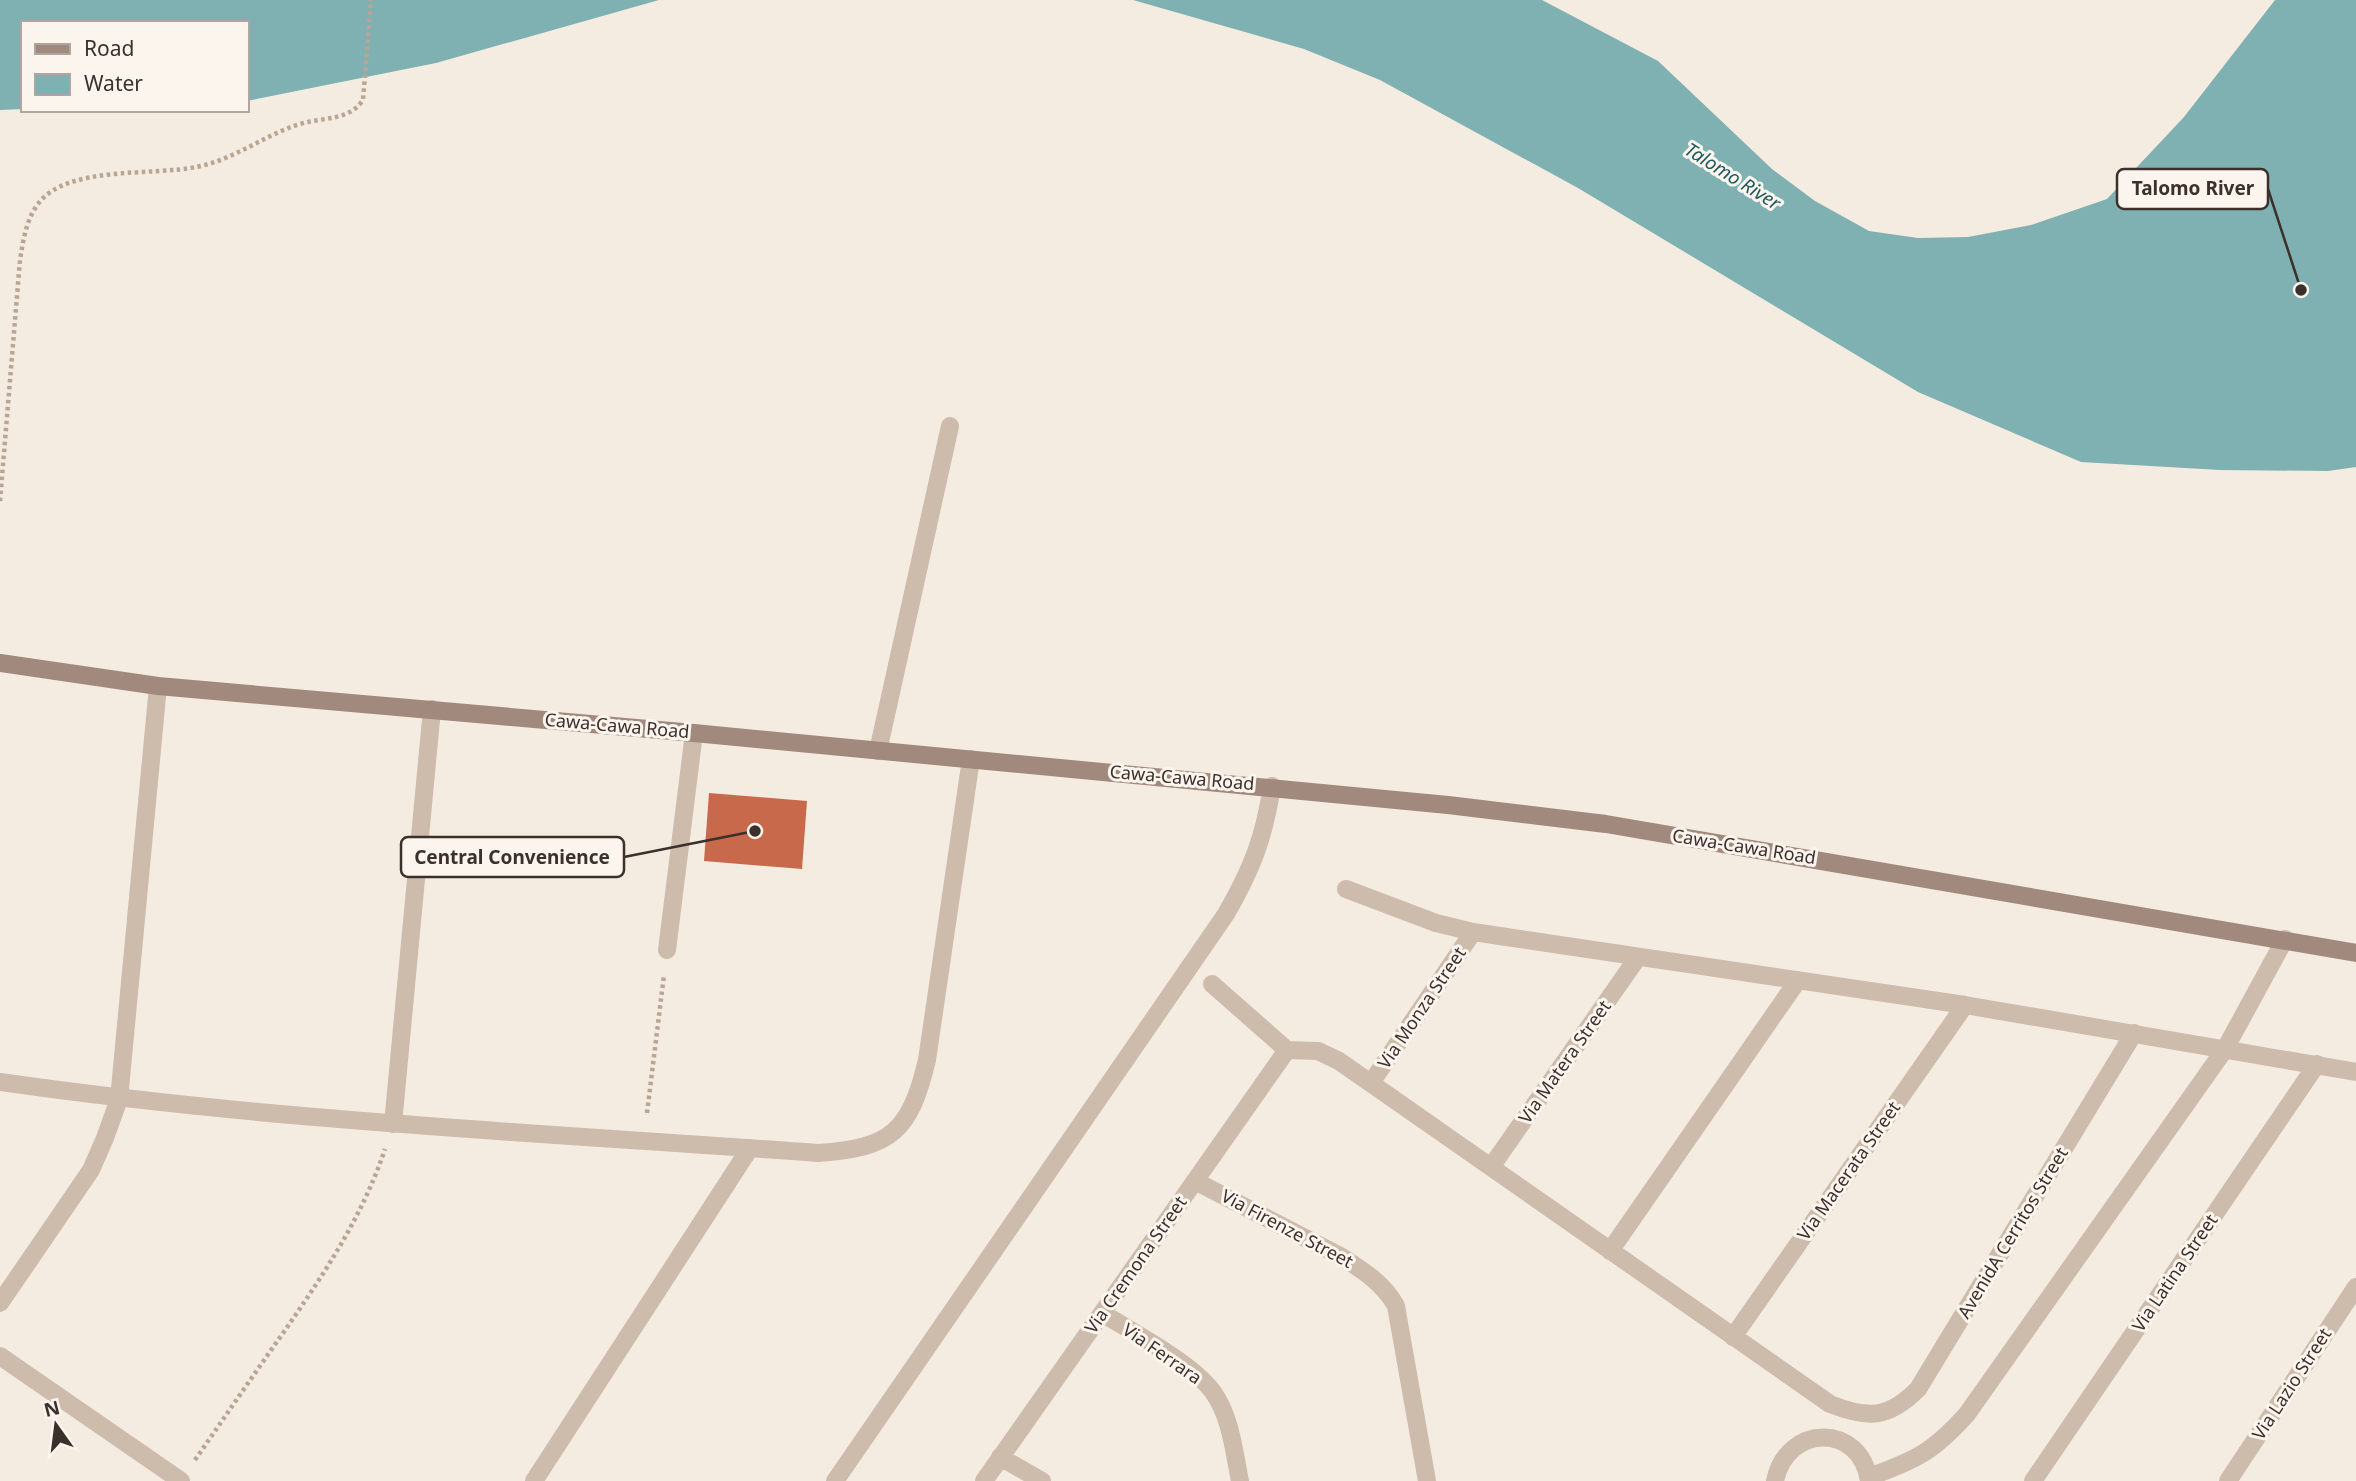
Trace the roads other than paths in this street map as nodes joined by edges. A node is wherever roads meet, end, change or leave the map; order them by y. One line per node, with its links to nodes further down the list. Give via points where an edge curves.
1 (950, 426): 6 (street)
2 (0, 663): 3 (street, Cawa-Cawa Road)
3 (158, 686): 4 (street, Cawa-Cawa Road); 25 (street)
4 (432, 709): 5 (street, Cawa-Cawa Road); 26 (street)
5 (694, 733): 6 (street, Cawa-Cawa Road); 12 (street)
6 (878, 751): 7 (street, Cawa-Cawa Road)
7 (971, 759): 8 (street, Cawa-Cawa Road); 27 (street, via 927,1060 912,1111 892,1133 843,1152)
8 (1272, 786): 11 (street, Cawa-Cawa Road, via 1605,824); 40 (street, via 1259,848 1226,914)
9 (1346, 889): 10 (street)
10 (1473, 932): 14 (street); 24 (street, Via Monza Street)
11 (2286, 939): 13 (street, Cawa-Cawa Road); 19 (street)
12 (667, 950)
13 (2356, 953)
14 (1638, 957): 15 (street); 28 (street, Via Matera Street)
15 (1798, 979): 17 (street); 30 (street)
16 (1212, 984): 20 (street)
17 (1965, 1004): 18 (street); 34 (street, Via Macerata Street)
18 (2134, 1034): 19 (street); 34 (street, AvenidA Cerritos Street, via 1918,1389 1904,1403 1875,1415 1847,1411)
19 (2225, 1049): 21 (street); 37 (street, via 1967,1414 1926,1454)
20 (1287, 1050): 24 (street, via 1318,1051); 29 (street, Via Cremona Street)
21 (2317, 1064): 22 (street); 46 (street, Via Latina Street)
22 (2356, 1072)
23 (0, 1082): 25 (street)
24 (1371, 1083): 28 (street)
25 (119, 1099): 26 (street); 32 (street, via 91,1170)
26 (393, 1124): 27 (street)
27 (750, 1148): 39 (street)
28 (1491, 1167): 30 (street)
29 (1195, 1181): 33 (street, Via Cremona Street); 44 (street, Via Firenze Street, via 1342,1257 1384,1287 1396,1306)
30 (1610, 1251): 34 (street)
31 (2356, 1287): 47 (street, Via Lazio Street)
32 (0, 1303)
33 (1102, 1313): 36 (street, Via Cremona Street); 43 (street, Via Ferrara, via 1191,1370 1213,1392 1231,1437)
34 (1733, 1337)
35 (0, 1356): 38 (street)
36 (1000, 1457): 41 (street, Via Cremona Street); 42 (street)
37 (1869, 1479): 45 (street, via 1857,1453 1834,1438 1821,1437 1807,1440 1785,1455)
38 (181, 1481)
39 (534, 1481)
40 (835, 1481)
41 (984, 1481)
42 (1042, 1481)
43 (1240, 1481)
44 (1427, 1481)
45 (1775, 1481)
46 (2034, 1481)
47 (2228, 1481)

